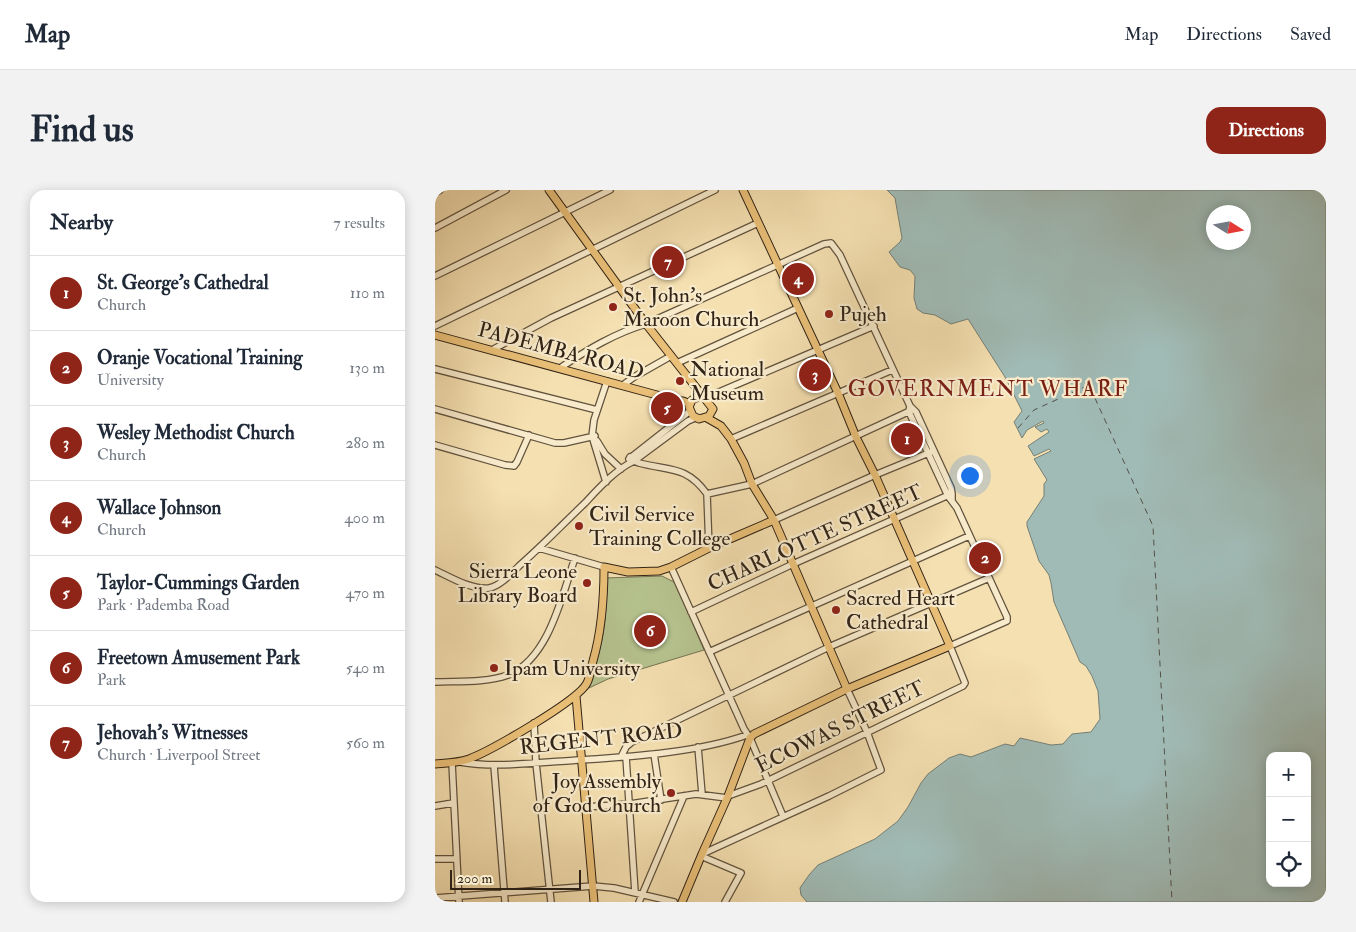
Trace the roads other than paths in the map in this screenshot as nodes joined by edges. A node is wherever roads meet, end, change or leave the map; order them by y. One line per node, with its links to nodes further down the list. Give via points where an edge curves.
1 (440, 190): 7 (street)
2 (506, 190): 10 (street)
3 (549, 190): 8 (main road)
4 (610, 190): 8 (street)
5 (715, 190): 11 (street)
6 (743, 190): 9 (main road)
7 (435, 193)
8 (565, 212): 11 (main road); 13 (street)
9 (758, 223): 12 (main road); 14 (street)
10 (435, 228)
11 (592, 249): 14 (main road); 17 (street)
12 (778, 264): 15 (main road); 16 (street); 18 (street, via 831,243)
13 (435, 276)
14 (618, 287): 16 (main road); 20 (street)
15 (798, 308): 21 (main road); 23 (street)
16 (646, 324): 22 (main road); 24 (street, via 599,344)
17 (435, 326)
18 (873, 326): 21 (street); 26 (street)
19 (435, 337): 20 (main road, PADEMBA ROAD)
20 (492, 350): 24 (main road, PADEMBA ROAD)
21 (818, 351): 30 (main road); 31 (street)
22 (671, 356): 23 (main road); 29 (street)
23 (677, 363): 27 (main road)
24 (560, 368): 28 (main road, PADEMBA ROAD)
25 (435, 369): 36 (street)
26 (892, 370): 30 (street); 34 (street)
27 (691, 379): 31 (main road); 32 (main road)
28 (607, 381): 29 (main road, PADEMBA ROAD); 36 (street)
29 (623, 385): 32 (main road, PADEMBA ROAD, via 679,401 685,397)
30 (838, 393): 42 (main road); 43 (street)
31 (704, 397): 32 (main road); 33 (main road)
32 (691, 403): 37 (main road); 46 (street, via 673,425)
33 (713, 409): 38 (main road); 39 (main road)
34 (911, 409): 42 (street); 45 (street)
35 (435, 410): 40 (street)
36 (597, 410): 41 (street)
37 (695, 418): 38 (main road); 46 (street)
38 (707, 418): 39 (main road)
39 (721, 426): 43 (main road)
40 (529, 435): 41 (street, via 560,443); 44 (street, via 514,466)
41 (593, 435): 47 (street, via 605,454); 49 (street)
42 (856, 437): 48 (main road); 50 (street)
43 (731, 439): 50 (main road)
44 (435, 445)
45 (931, 452): 48 (street); 52 (street)
46 (632, 459): 47 (street); 51 (street, via 683,472)
47 (624, 467): 49 (street)
48 (875, 475): 53 (street); 54 (main road)
49 (606, 482): 56 (street)
50 (752, 484): 51 (street); 53 (main road)
51 (707, 494): 57 (street)
52 (951, 496): 54 (street, CHARLOTTE STREET); 55 (street)
53 (774, 520): 57 (main road); 60 (main road)
54 (893, 520): 59 (main road); 60 (street, CHARLOTTE STREET)
55 (969, 536): 59 (street); 64 (street)
56 (539, 548): 58 (street); 63 (street, via 496,586 473,585)
57 (709, 548): 62 (main road)
58 (575, 558): 61 (street); 71 (street, via 550,631 531,658 506,676)
59 (913, 562): 65 (main road); 66 (street)
60 (793, 564): 66 (main road); 67 (street, CHARLOTTE STREET)
61 (604, 567): 62 (main road, via 645,572); 74 (main road, via 599,640 587,683)
62 (671, 567): 67 (street)
63 (435, 570)
64 (989, 578): 65 (street); 68 (street, via 1007,621)
65 (931, 603): 68 (main road); 69 (street)
66 (811, 607): 69 (main road); 70 (street)
67 (691, 612): 70 (street)
68 (950, 646): 72 (main road); 76 (street, ECOWAS STREET, via 964,685)
69 (829, 647): 72 (main road); 73 (street)
70 (709, 652): 73 (street)
71 (435, 682)
72 (847, 689): 76 (street); 77 (main road)
73 (729, 695): 77 (street); 80 (street, via 632,742 626,747)
74 (576, 696): 75 (main road); 81 (main road)
75 (533, 723): 82 (main road, via 492,748); 83 (street)
76 (867, 732): 86 (street, ECOWAS STREET); 95 (street, via 881,770)
77 (749, 737): 78 (street, REGENT ROAD); 86 (street); 89 (main road)
78 (698, 747): 79 (street, REGENT ROAD); 87 (street)
79 (654, 754): 80 (street, REGENT ROAD); 90 (street)
80 (624, 757): 81 (street, REGENT ROAD); 92 (street)
81 (582, 760): 83 (street, REGENT ROAD); 94 (main road)
82 (455, 763): 84 (main road, REGENT ROAD); 85 (street, REGENT ROAD); 91 (street)
83 (536, 763): 85 (street, REGENT ROAD); 100 (street)
84 (435, 764)
85 (494, 766): 102 (street)
86 (768, 780): 89 (street, ECOWAS STREET); 95 (street)
87 (702, 794): 88 (street); 89 (street)
88 (684, 796): 90 (street); 103 (street)
89 (728, 797): 96 (main road)
90 (661, 800): 92 (street)
91 (453, 803): 93 (street); 98 (street)
92 (630, 804): 94 (street); 101 (street)
93 (435, 806)
94 (586, 807): 99 (main road)
95 (783, 816): 96 (street)
96 (701, 855): 111 (main road); 112 (street, via 741,873)
97 (435, 859): 98 (street)
98 (456, 859): 105 (street)
99 (593, 886): 100 (street); 101 (street); 108 (main road)
100 (549, 889): 102 (street); 107 (street)
101 (635, 892): 103 (street)
102 (505, 893): 105 (street); 106 (street)
103 (643, 894): 109 (street); 110 (street)
104 (435, 898): 105 (street)
105 (459, 900)
106 (505, 902)
107 (551, 902)
108 (594, 902)
109 (639, 902)
110 (674, 902)
111 (682, 902)
112 (725, 902)

